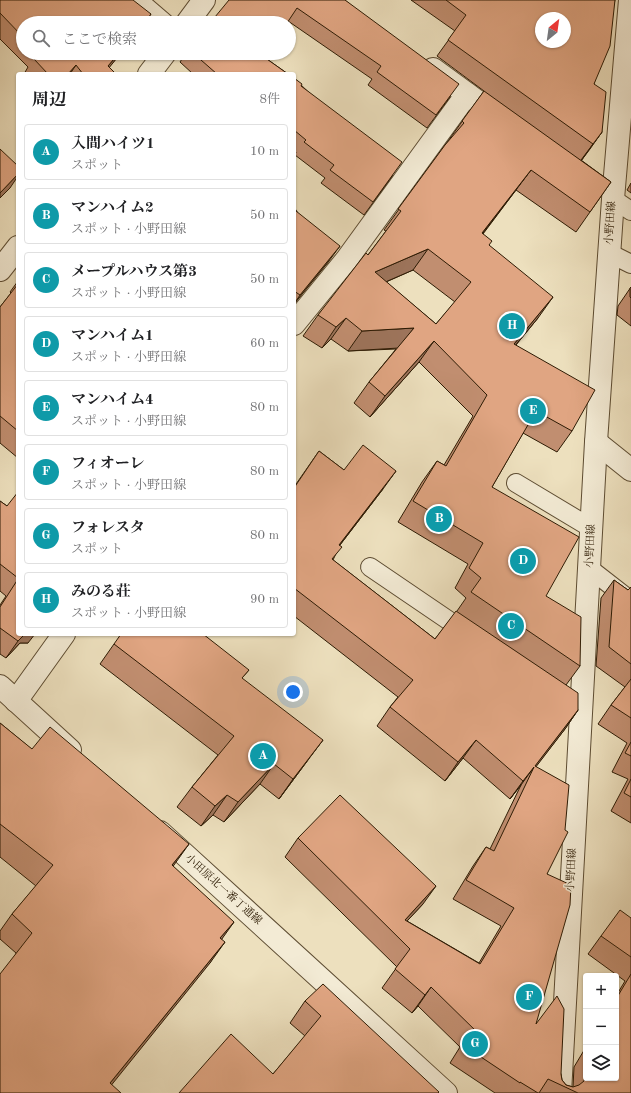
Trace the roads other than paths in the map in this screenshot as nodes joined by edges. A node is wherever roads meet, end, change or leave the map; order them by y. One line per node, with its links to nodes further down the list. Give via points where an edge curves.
1 (138, 0): 4 (lane)
2 (204, 0): 5 (street)
3 (630, 0): 9 (street, 小野田線)
4 (157, 16)
5 (192, 16)
6 (416, 56): 10 (street)
7 (160, 60): 8 (street)
8 (151, 72)
9 (627, 78): 13 (street, 小野田線)
10 (467, 94): 11 (street); 18 (street)
11 (518, 130)
12 (594, 185): 13 (street)
13 (613, 199): 14 (lane); 17 (street, 小野田線)
14 (631, 211)
15 (329, 245): 18 (street)
16 (16, 250): 20 (street)
17 (609, 254): 19 (lane); 22 (street, 小野田線)
18 (347, 259): 21 (street)
19 (631, 264)
20 (0, 270)
21 (296, 322)
22 (596, 442): 23 (street); 25 (street, 小野田線)
23 (631, 470)
24 (516, 483): 25 (lane)
25 (592, 528): 27 (street, 小野田線)
26 (370, 567): 30 (lane)
27 (590, 569): 28 (lane); 36 (street, 小野田線, via 575,705)
28 (631, 601)
29 (63, 636): 32 (street)
30 (482, 643)
31 (0, 686): 32 (street)
32 (16, 701): 33 (street)
33 (86, 764)
34 (144, 818): 35 (street, 小田原北一番丁通線)
35 (446, 1093)
36 (560, 1093)

